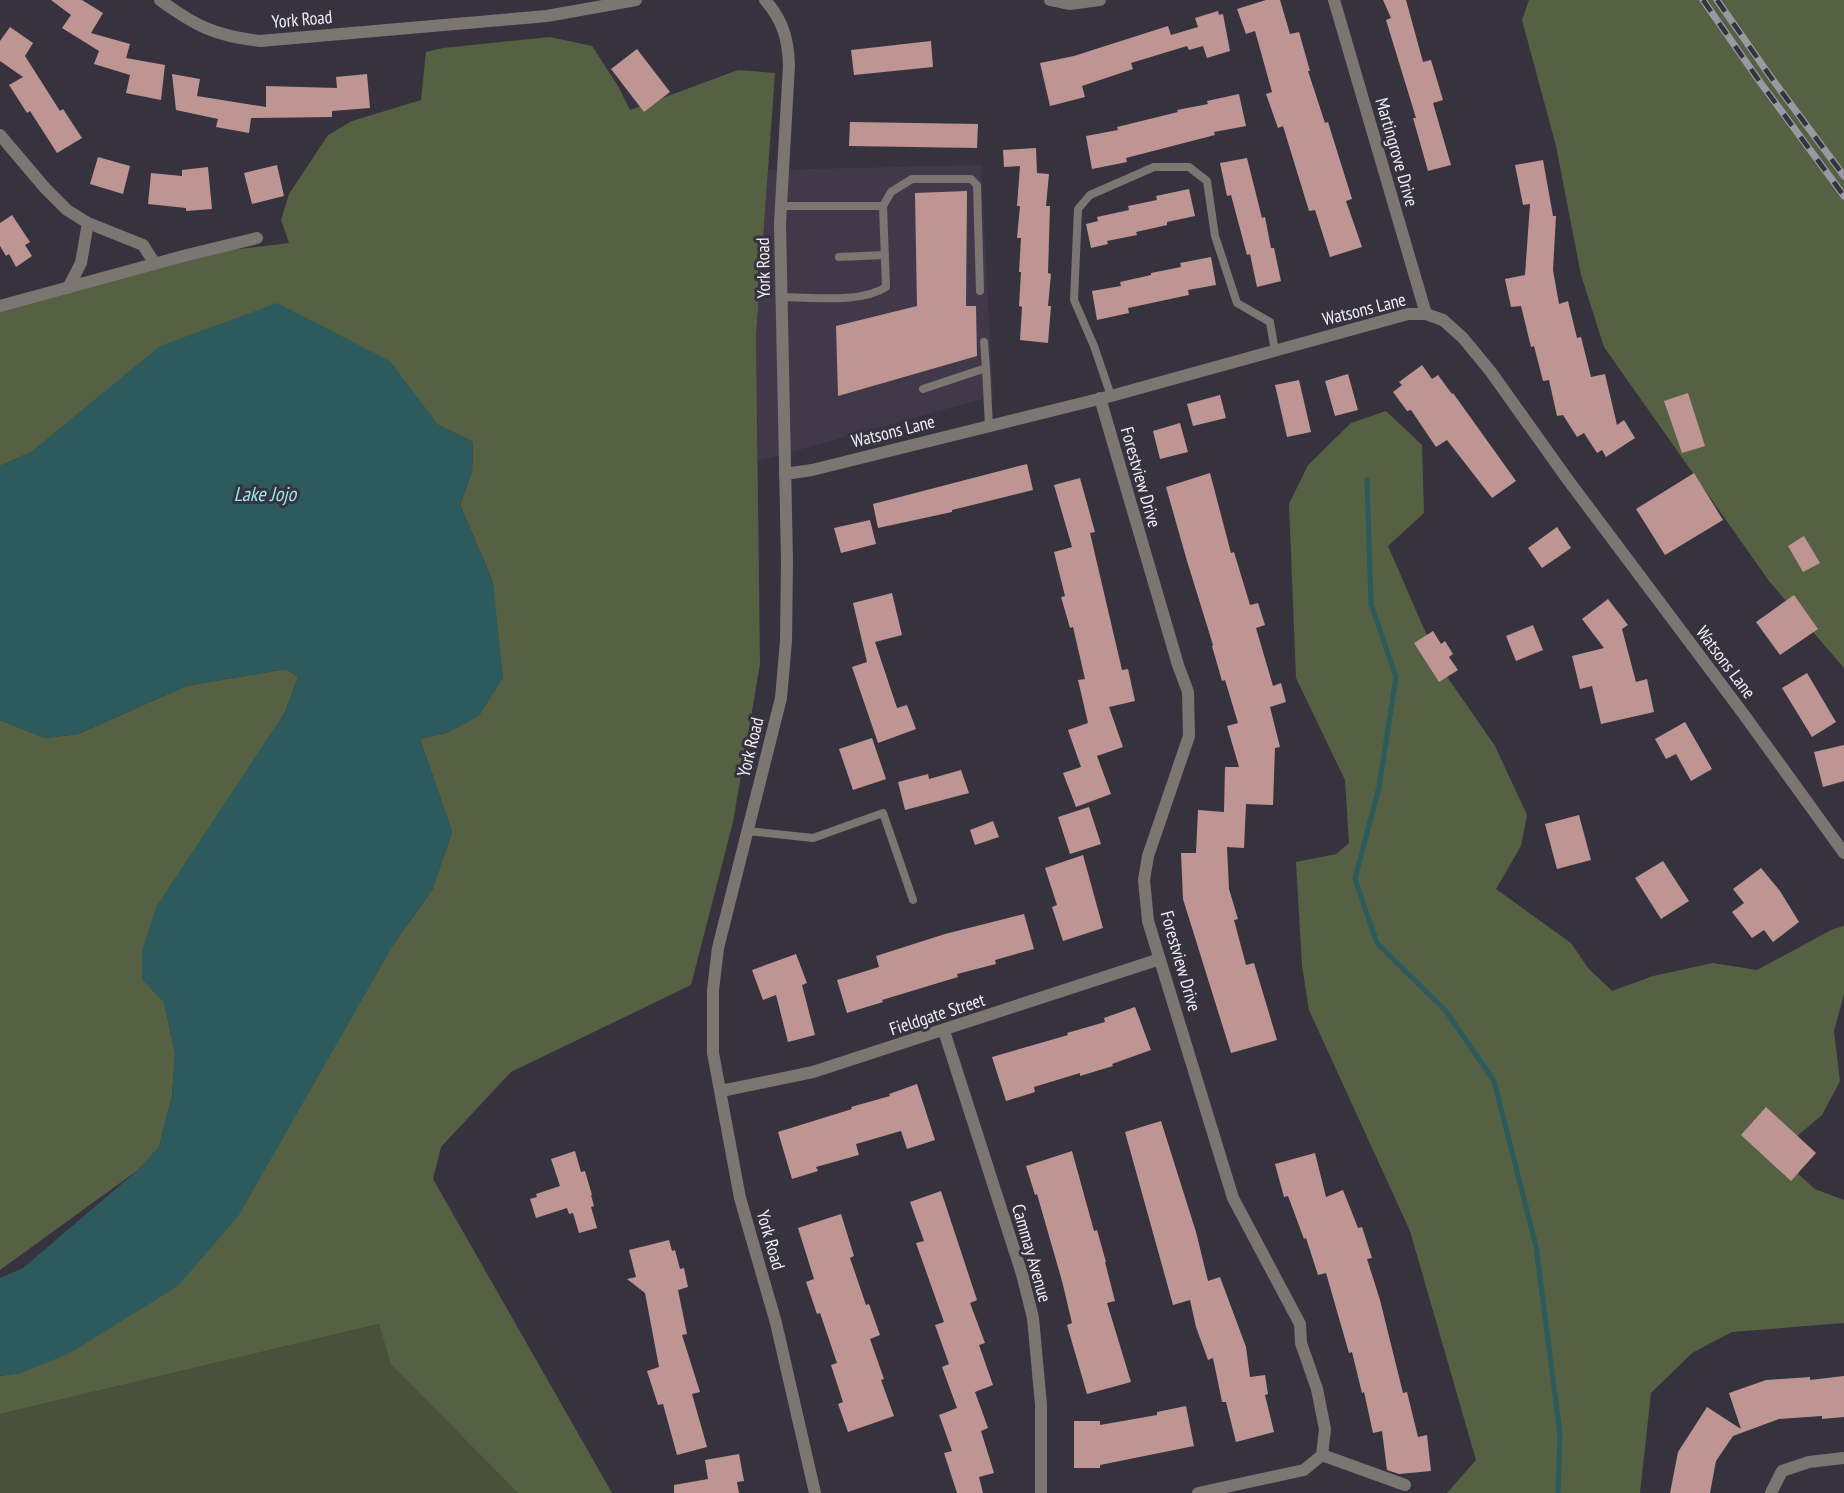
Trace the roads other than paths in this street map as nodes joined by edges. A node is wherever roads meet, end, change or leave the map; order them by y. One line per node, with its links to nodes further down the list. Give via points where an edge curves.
1 (160, 0): 2 (street, York Road, via 189,21 230,38 260,41 547,16)
2 (636, 0)
3 (765, 0): 8 (street, York Road, via 784,27 788,45)
4 (1050, 0): 5 (street, via 1070,4)
5 (1100, 0)
6 (1334, 0): 19 (street, Martingrove Drive)
7 (0, 135): 10 (street, via 60,203)
8 (781, 206): 9 (lane); 17 (street, York Road)
9 (883, 206): 12 (lane); 16 (lane, via 891,192 912,179 971,179 977,185)
10 (88, 223): 14 (street, via 143,245); 15 (street, via 81,263)
11 (257, 238): 14 (street)
12 (885, 255): 13 (lane); 17 (lane, via 886,287 880,291 849,298)
13 (839, 257)
14 (154, 264): 15 (street)
15 (68, 288): 18 (street)
16 (980, 291)
17 (781, 297): 26 (street, York Road)
18 (0, 306)
19 (1426, 314): 21 (street, Watsons Lane, via 1408,314); 28 (street, Watsons Lane, via 1443,320 1491,372)
20 (984, 342): 22 (lane)
21 (1275, 351): 24 (street, Watsons Lane); 24 (lane, via 1270,322 1237,303 1215,236 1207,181 1189,167 1154,167 1090,195 1078,209 1074,300 1094,346)
22 (986, 369): 23 (lane); 25 (lane)
23 (923, 389)
24 (1105, 397): 25 (street, Watsons Lane); 30 (street, Forestview Drive, via 1188,692 1189,736 1148,856 1144,880 1148,921)
25 (989, 426): 26 (street, Watsons Lane)
26 (785, 474): 27 (street, York Road, via 786,641 781,698)
27 (748, 831): 29 (lane, via 813,838 883,813); 32 (street, York Road, via 718,948 714,980 713,1053)
28 (1844, 853)
29 (914, 900)
30 (1160, 959): 31 (street, Fieldgate Street); 33 (street, Forestview Drive, via 1233,1198 1300,1324 1301,1343 1317,1389 1325,1429)
31 (944, 1031): 32 (street, Fieldgate Street, via 813,1072); 37 (street, Cammay Avenue, via 1033,1318 1041,1405)
32 (721, 1090): 36 (street, York Road, via 740,1198 776,1323)
33 (1322, 1455): 35 (street); 38 (street, via 1304,1470)
34 (1844, 1458): 39 (street, via 1809,1462 1782,1471)
35 (1405, 1485)
36 (815, 1493)
37 (1041, 1493)
38 (1198, 1493)
39 (1771, 1493)

